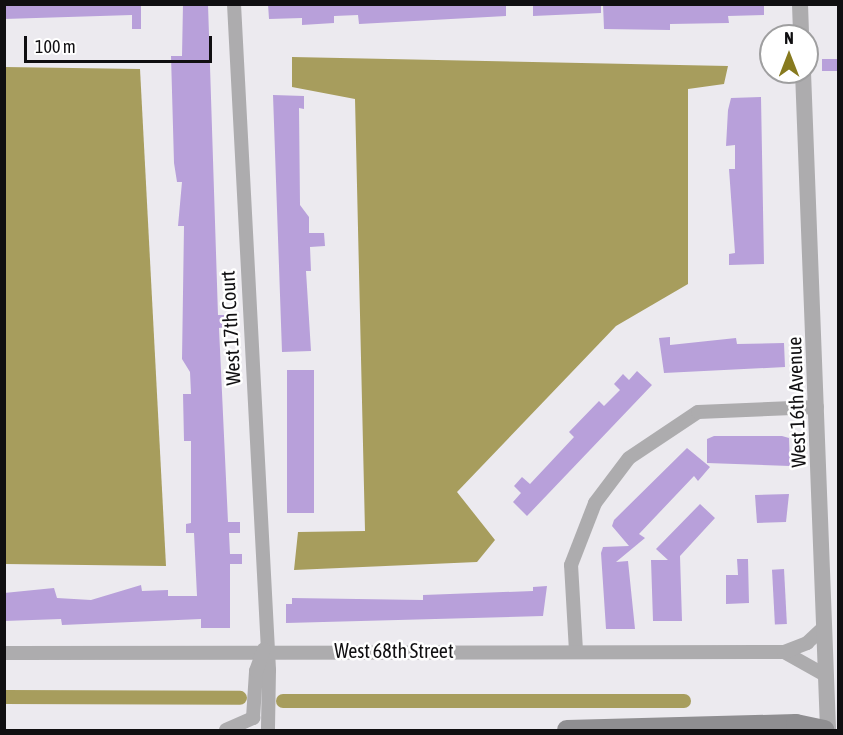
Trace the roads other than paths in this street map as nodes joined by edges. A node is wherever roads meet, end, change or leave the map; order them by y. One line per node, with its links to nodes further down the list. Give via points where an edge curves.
1 (234, 4): 7 (street, West 17th Court)
2 (800, 4): 3 (street)
3 (801, 24)
4 (803, 84): 5 (street, West 16th Avenue)
5 (817, 407): 6 (street, West 16th Avenue); 8 (street, via 698,412 629,458 595,503 571,565)
6 (824, 627): 9 (street, West 68th Street, via 807,643); 11 (street, West 16th Avenue)
7 (264, 649): 8 (street, West 68th Street); 10 (street, West 68th Street); 12 (street, West 17th Court, via 256,671 253,718); 13 (street, West 17th Court)
8 (576, 651): 9 (street, West 68th Street)
9 (784, 652): 11 (street, West 68th Street)
10 (4, 653)
11 (825, 675): 15 (street, West 16th Avenue)
12 (226, 730)
13 (268, 730)
14 (567, 730): 15 (main road, via 796,724)
15 (826, 730)

